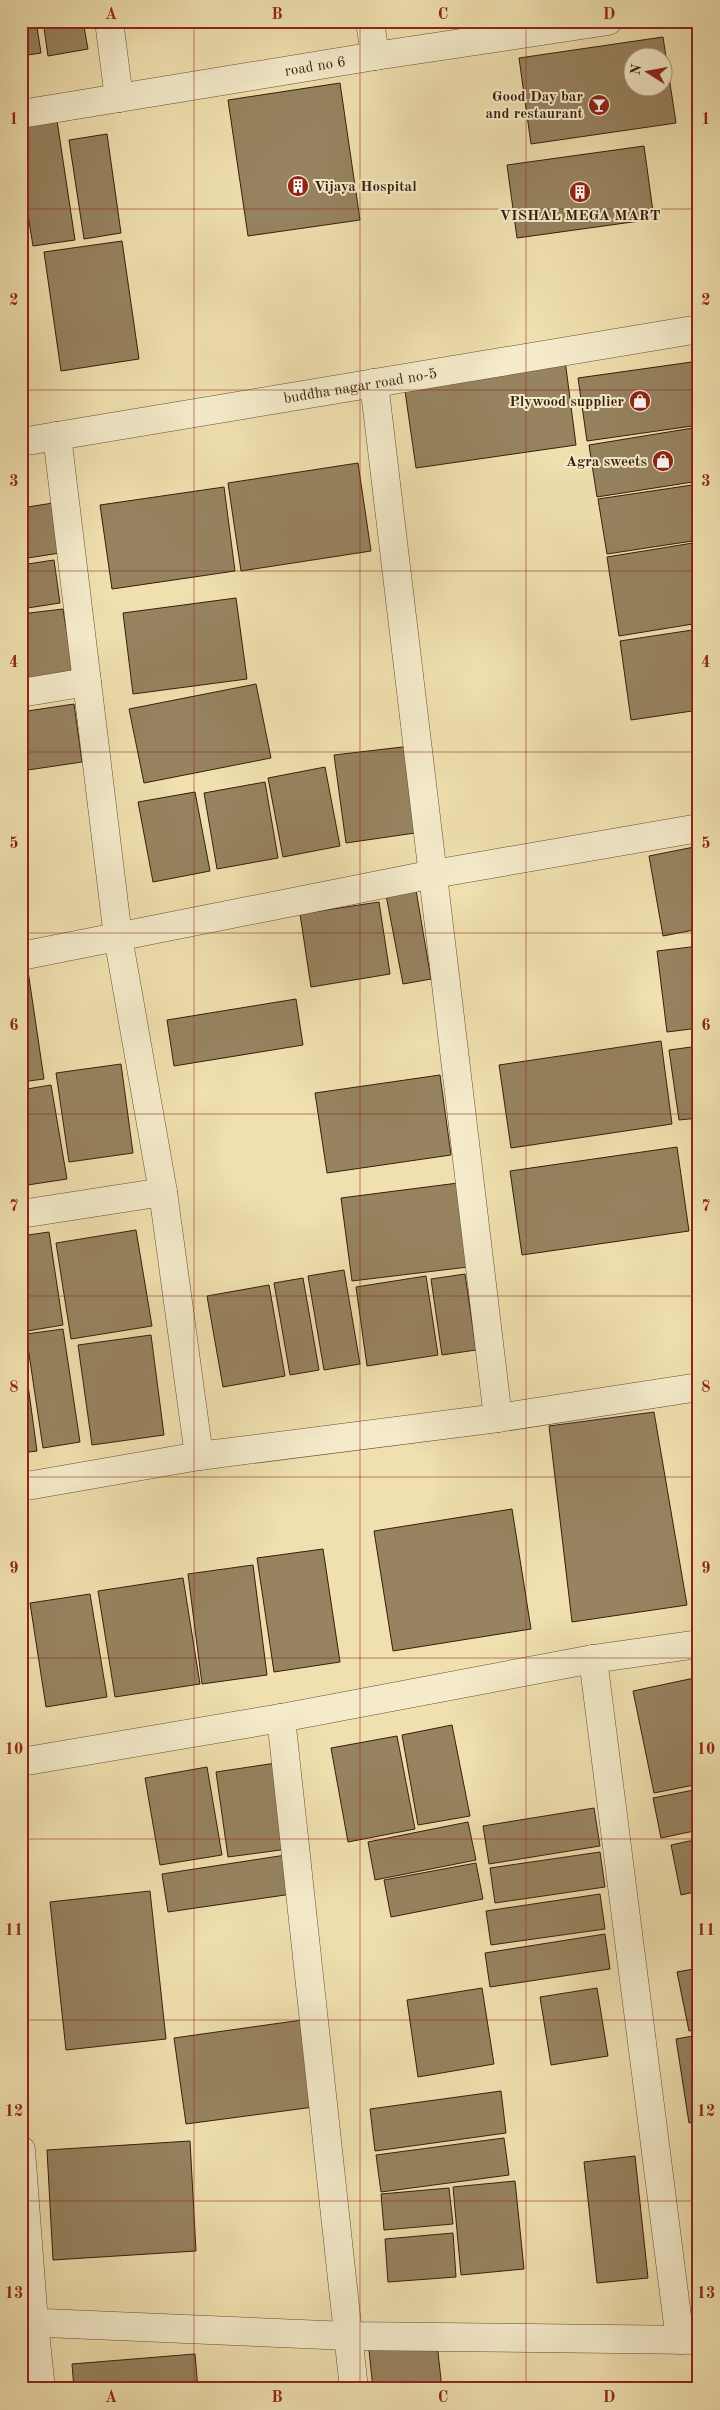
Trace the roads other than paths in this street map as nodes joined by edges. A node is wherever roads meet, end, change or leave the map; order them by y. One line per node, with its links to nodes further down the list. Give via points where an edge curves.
1 (109, 21): 5 (street)
2 (370, 21): 4 (street)
3 (608, 21): 4 (street, road no 6)
4 (375, 56): 5 (street, road no 6)
5 (119, 98): 6 (street, road no 6)
6 (21, 114)
7 (699, 329): 8 (street, buddha nagar road no-5)
8 (374, 383): 9 (street, buddha nagar road no-5); 14 (street)
9 (57, 436): 10 (street, buddha nagar road no-5); 11 (street)
10 (21, 442)
11 (88, 682): 12 (street); 15 (street)
12 (21, 693)
13 (699, 828): 14 (street)
14 (434, 874): 15 (street); 20 (street)
15 (118, 938): 16 (street); 17 (street)
16 (21, 956)
17 (163, 1192): 18 (street); 21 (street)
18 (21, 1214)
19 (699, 1387): 20 (street)
20 (498, 1418): 21 (street)
21 (200, 1456): 22 (street)
22 (21, 1486)
23 (699, 1644): 24 (street)
24 (593, 1659): 25 (street); 30 (street)
25 (281, 1718): 26 (street); 29 (street)
26 (21, 1762)
27 (21, 2150): 28 (street)
28 (27, 2323): 29 (street); 31 (street)
29 (349, 2336): 30 (street); 32 (street)
30 (689, 2340)
31 (41, 2389)
32 (354, 2389)

